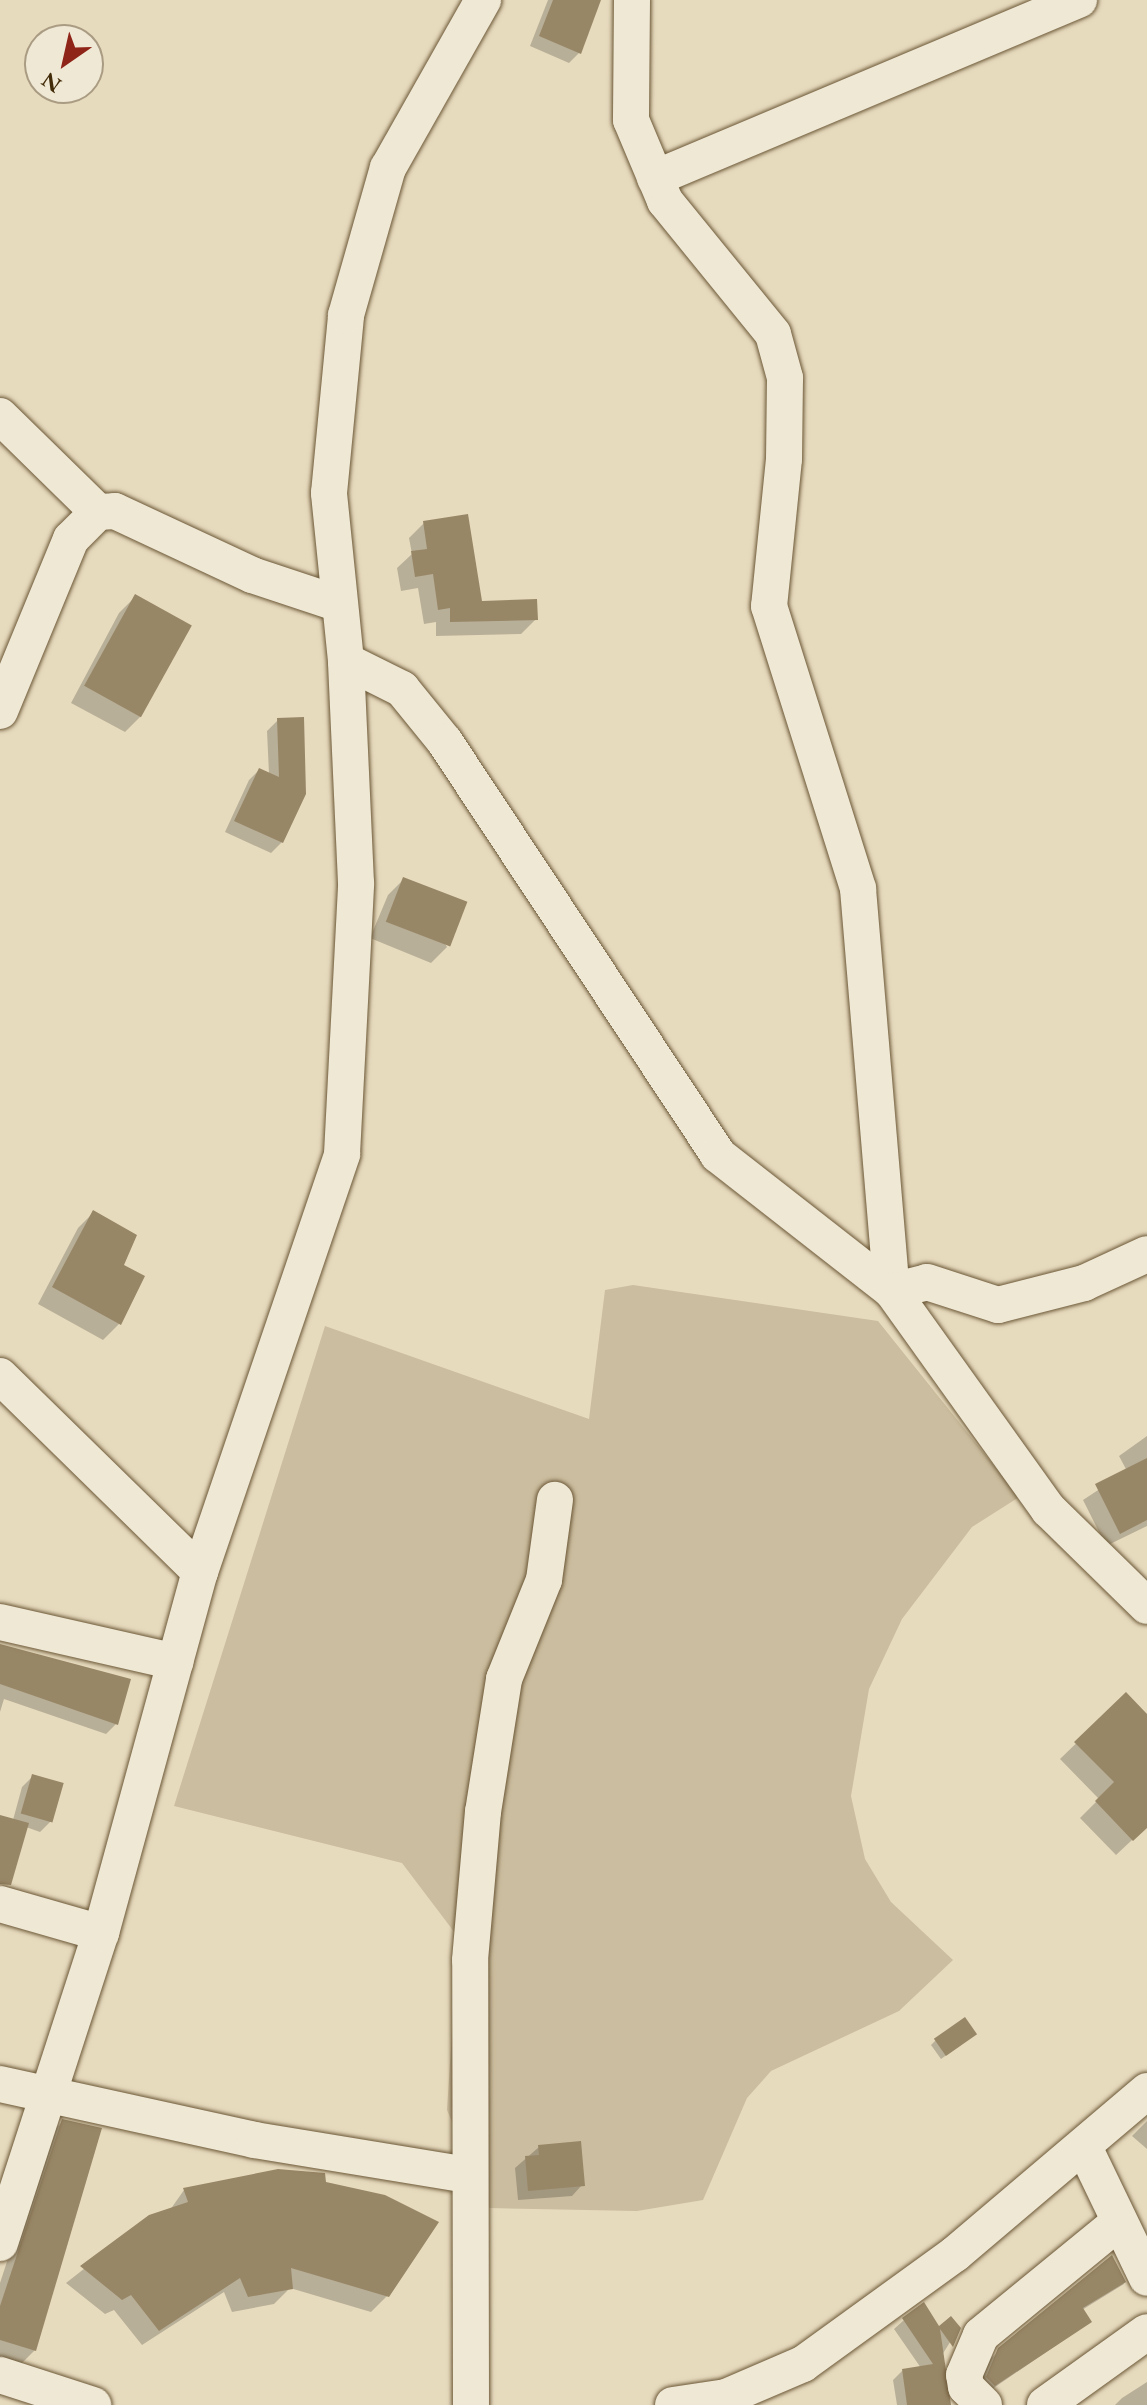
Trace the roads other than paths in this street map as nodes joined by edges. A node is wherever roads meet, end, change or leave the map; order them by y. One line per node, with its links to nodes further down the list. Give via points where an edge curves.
1 (483, 0): 7 (street, via 388,168 346,315 329,493)
2 (632, 0): 4 (street, via 631,120)
3 (1079, 0): 4 (street)
4 (655, 178): 11 (street, via 665,201 773,334 785,378 784,459 769,606 858,889)
5 (0, 416): 6 (street)
6 (98, 512): 7 (street, via 115,511 252,575); 9 (street, via 71,539)
7 (339, 604): 8 (street)
8 (346, 661): 11 (street, via 402,689 445,742 718,1155); 14 (street, via 356,883 342,1154)
9 (0, 711)
10 (1147, 1254): 11 (street, via 1084,1283 998,1305 927,1282)
11 (892, 1291): 15 (street, via 1049,1510)
12 (0, 1376): 14 (street)
13 (555, 1500): 24 (street, via 544,1580 504,1679 483,1812 470,1960)
14 (200, 1572): 17 (street)
15 (1147, 1606)
16 (0, 1622): 17 (street)
17 (176, 1662): 19 (street)
18 (0, 1904): 19 (street)
19 (101, 1933): 22 (street)
20 (0, 2084): 22 (street)
21 (1147, 2091): 23 (street)
22 (48, 2095): 24 (street, via 254,2140); 26 (street)
23 (1084, 2147): 25 (street); 32 (street, via 955,2254 803,2364 726,2397)
24 (468, 2175): 31 (street)
25 (1118, 2223): 27 (street); 33 (street, via 981,2335 964,2375 966,2387)
26 (0, 2243)
27 (1147, 2278)
28 (1147, 2332): 34 (street)
29 (0, 2375): 30 (street)
30 (93, 2405)
31 (471, 2405)
32 (673, 2405)
33 (984, 2405)
34 (1045, 2405)

